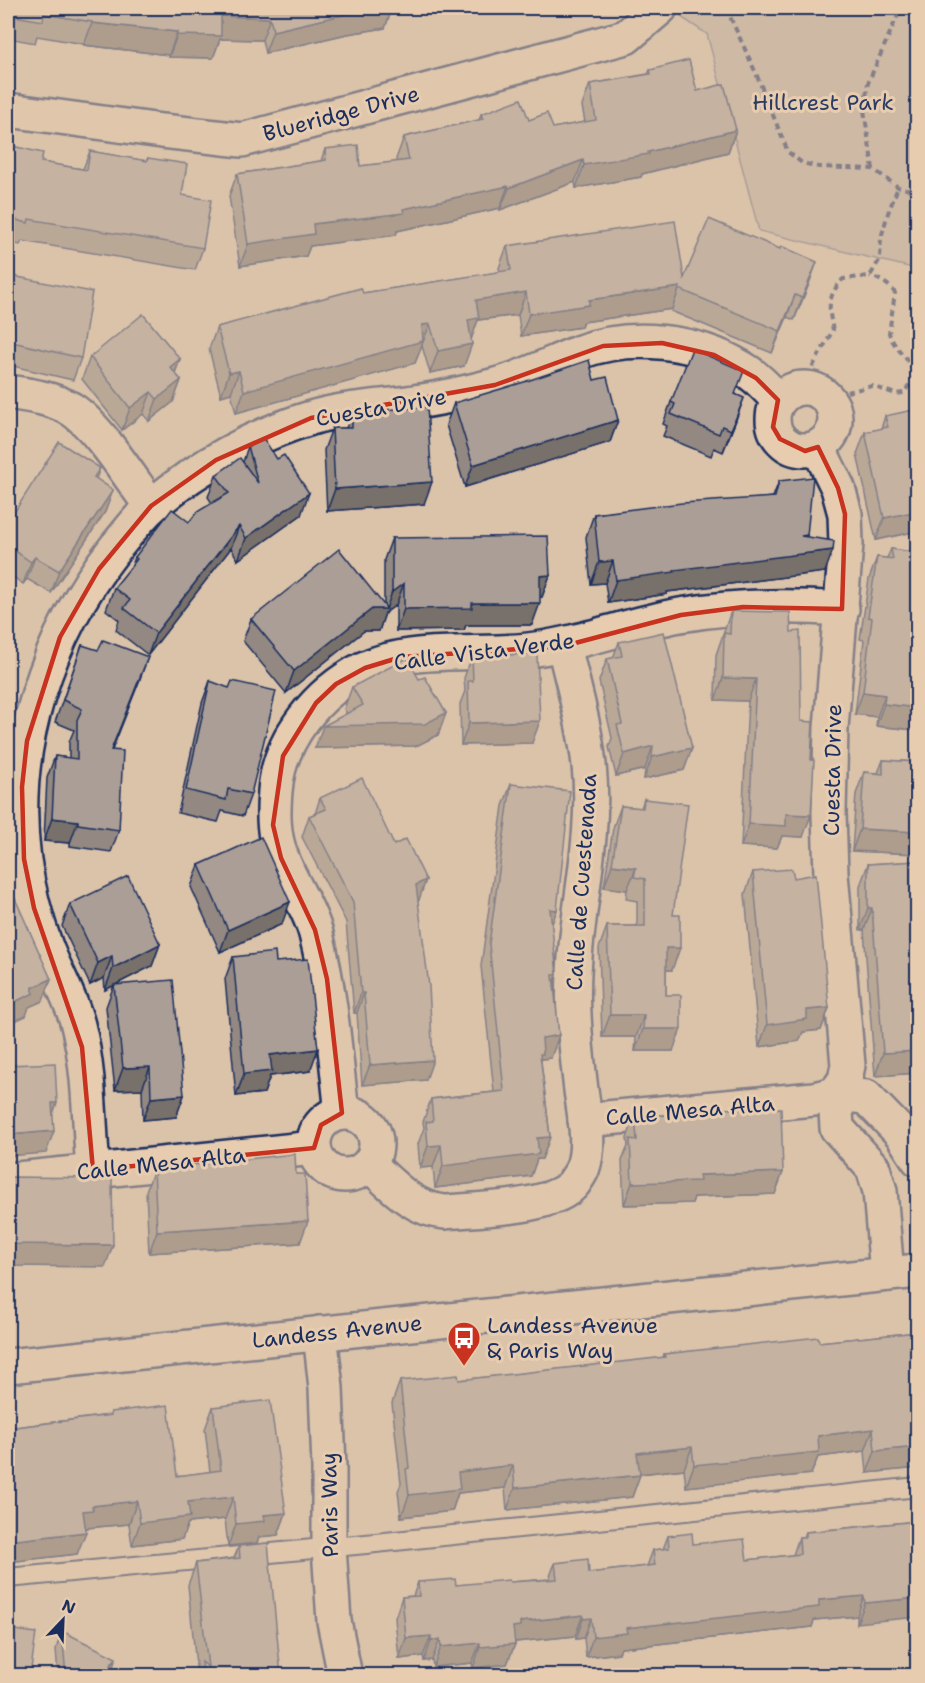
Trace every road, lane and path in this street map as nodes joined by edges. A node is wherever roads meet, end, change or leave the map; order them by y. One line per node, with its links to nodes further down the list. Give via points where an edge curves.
1 (660, 8): 4 (street, Blueridge Drive, via 626,37 242,140)
2 (726, 8): 5 (path, via 788,152 802,163 819,167)
3 (901, 8): 5 (path, via 868,83 864,110)
4 (8, 110)
5 (873, 169): 6 (path)
6 (898, 187): 7 (path); 8 (path, via 881,238 880,259)
7 (918, 192)
8 (870, 276): 9 (path, via 843,279 833,289 829,310 833,330 812,368); 11 (path, via 883,281 895,293 889,333 910,362 914,377 904,393 872,386)
9 (810, 388): 12 (street, via 798,387); 13 (street, via 831,402 836,415 835,428)
10 (8, 392): 14 (street, via 72,409 91,426)
11 (847, 392)
12 (778, 400): 13 (street, via 773,427 780,440 805,451); 14 (street, Cuesta Drive, via 739,366 714,355 662,343 603,346 495,385 311,418 216,460)
13 (819, 447): 15 (street, Cuesta Drive, via 845,514)
14 (151, 507): 17 (street, Cuesta Drive, via 99,569 77,603)
15 (842, 609): 16 (street, Calle Vista Verde, via 743,607 681,615); 18 (street, Cuesta Drive, via 831,728 829,813 848,1065 845,1080)
16 (564, 645): 19 (street, Calle Vista Verde, via 401,657 365,668 336,684 315,703 283,756 275,787 273,825 281,858 315,930 327,979); 20 (street, Calle de Cuestenada, via 582,722 589,776 590,805 573,974)
17 (17, 740): 24 (street, Cuesta Drive, via 24,860 46,946 77,1021)
18 (835, 1094): 20 (street, Calle Mesa Alta); 22 (street, via 866,1097 901,1133); 26 (street, Cuesta Drive, via 837,1128 873,1168)
19 (342, 1113): 21 (street, via 321,1125); 23 (street, via 360,1117 372,1130 376,1147)
20 (585, 1120): 23 (street, Calle Mesa Alta, via 583,1167 574,1183 560,1195 532,1203 434,1211 416,1204)
21 (314, 1148): 23 (street, via 321,1164 336,1174 354,1174); 24 (street, Calle Mesa Alta)
22 (918, 1159)
23 (369, 1164)
24 (93, 1170): 25 (street, Calle Mesa Alta)
25 (8, 1180)
26 (902, 1272): 27 (street, Landess Avenue)
27 (320, 1333): 28 (street, Landess Avenue); 30 (street, Paris Way, via 329,1457)
28 (8, 1366)
29 (918, 1487): 30 (lane)
30 (329, 1548): 31 (lane); 32 (street, Paris Way, via 334,1621)
31 (8, 1578)
32 (345, 1676)

